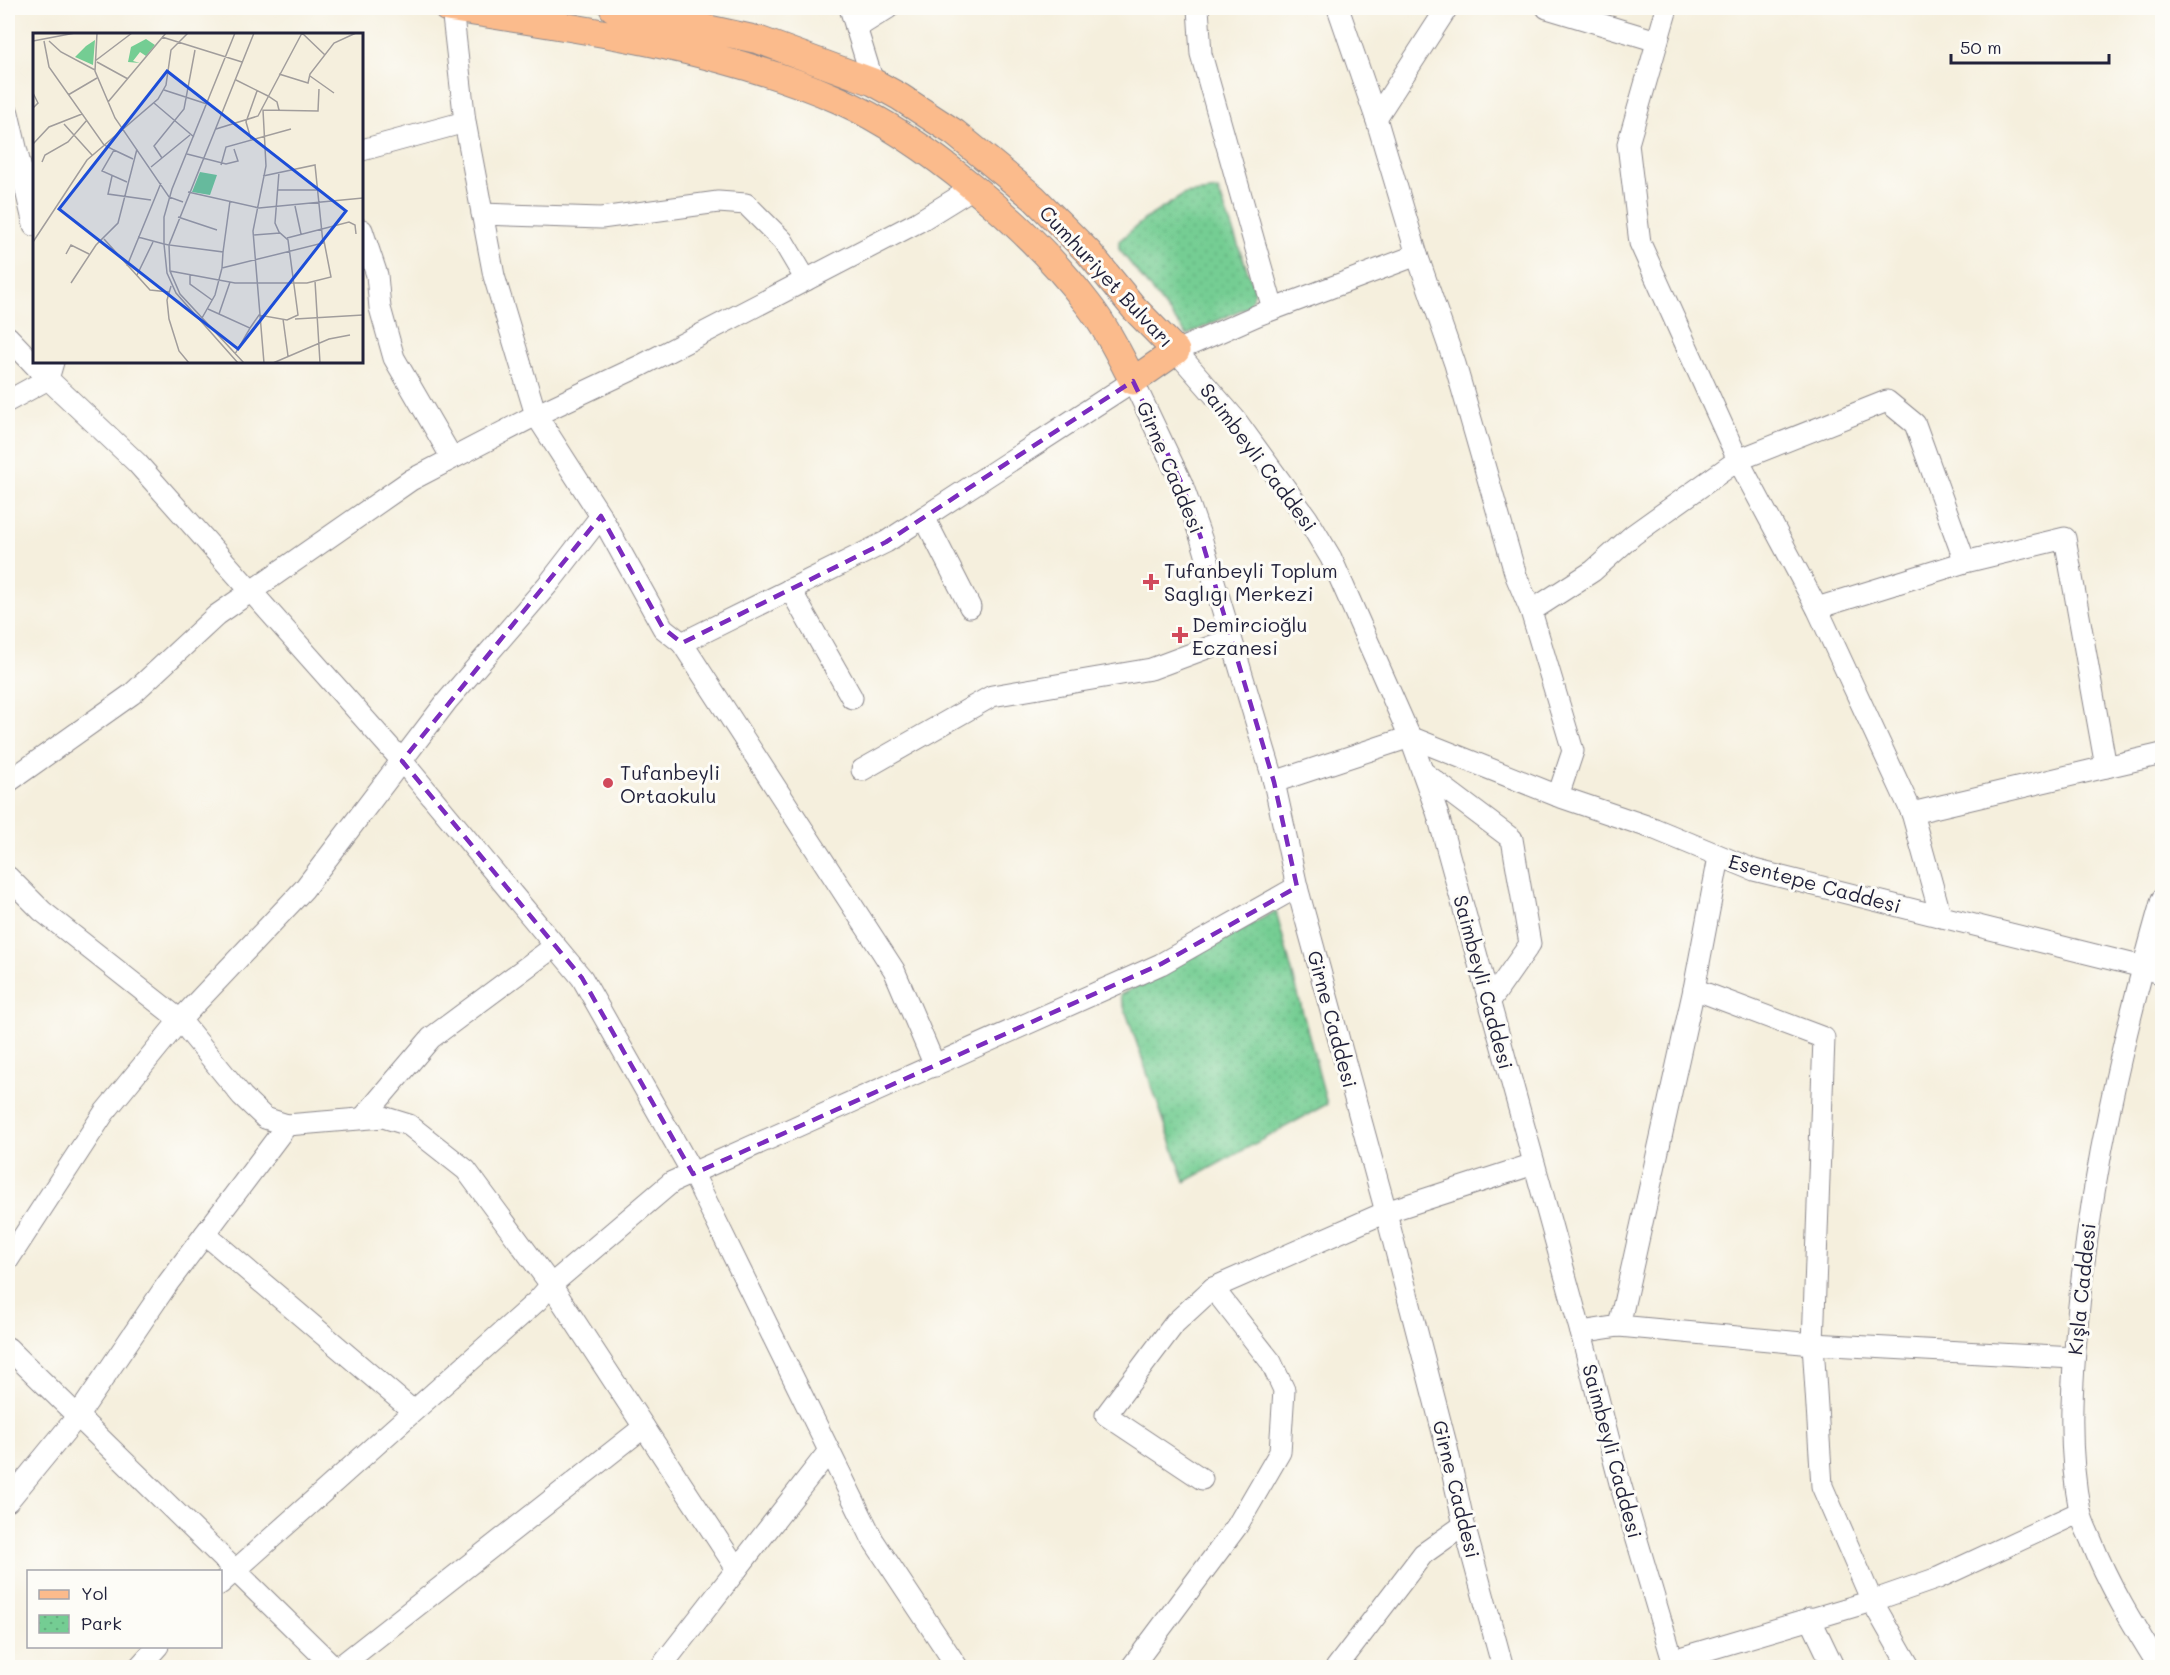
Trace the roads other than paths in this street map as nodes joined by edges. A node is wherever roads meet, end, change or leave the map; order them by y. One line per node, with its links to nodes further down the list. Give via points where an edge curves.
1 (447, 8): 2 (main road, Cumhuriyet Bulvarı)
2 (452, 8): 15 (main road, Cumhuriyet Bulvarı, via 660,46 763,72); 17 (street)
3 (613, 8): 13 (main road, Cumhuriyet Bulvarı, via 759,40)
4 (850, 8): 11 (street)
5 (888, 8): 11 (street)
6 (1198, 8): 25 (street, via 1201,54)
7 (1338, 8): 16 (street)
8 (1447, 8): 16 (street)
9 (1547, 8): 12 (street)
10 (1667, 8): 12 (street)
11 (856, 28): 13 (street)
12 (1657, 41): 34 (street, via 1628,144 1640,243)
13 (873, 82): 15 (main road); 27 (main road, Cumhuriyet Bulvarı, via 955,133 1008,175 1089,253)
14 (8, 113): 21 (street)
15 (869, 115): 19 (main road, Cumhuriyet Bulvarı)
16 (1376, 118): 23 (street)
17 (465, 122): 18 (street); 20 (street)
18 (363, 150)
19 (973, 188): 24 (street, via 918,222); 30 (main road, Cumhuriyet Bulvarı, via 1064,275 1105,327)
20 (482, 214): 24 (street, via 601,218 718,202 747,204 783,242); 32 (street, via 494,276)
21 (33, 221)
22 (363, 233): 33 (street, via 377,275 380,308 394,358)
23 (1417, 255): 25 (street); 42 (street, via 1455,364 1516,576)
24 (806, 280): 32 (street)
25 (1273, 309): 27 (street)
26 (8, 337): 28 (street)
27 (1176, 351): 30 (main road, Cumhuriyet Bulvarı); 46 (street, Saimbeyli Caddesi, via 1235,419 1307,518 1331,558)
28 (33, 357)
29 (50, 370): 31 (street); 39 (street)
30 (1133, 381): 36 (street); 43 (street, Girne Caddesi, via 1182,484)
31 (8, 400)
32 (536, 415): 33 (street); 35 (street)
33 (452, 459): 39 (street, via 411,480)
34 (1738, 460): 37 (street, via 1887,401 1915,424); 41 (street); 42 (street, via 1633,535 1593,571)
35 (601, 516): 44 (street, via 663,628); 48 (street)
36 (924, 517): 38 (street, via 885,542); 40 (street)
37 (1965, 562): 41 (street); 49 (street, via 2065,538)
38 (790, 589): 44 (street); 45 (street)
39 (250, 592): 48 (street); 52 (street, via 217,615 132,694)
40 (970, 607)
41 (1817, 608): 55 (street)
42 (1531, 611): 54 (street, via 1573,751)
43 (1231, 639): 50 (street, via 1151,669 992,696); 53 (street, Girne Caddesi)
44 (682, 644): 66 (street, via 894,970)
45 (852, 698)
46 (1410, 737): 51 (street, Saimbeyli Caddesi); 53 (street); 54 (street, Esentepe Caddesi)
47 (2163, 754): 49 (street)
48 (402, 761): 61 (street); 65 (street, via 304,889)
49 (2106, 767): 55 (street)
50 (862, 770)
51 (1423, 772): 64 (street, Saimbeyli Caddesi); 64 (street, via 1512,839 1530,944)
52 (8, 782)
53 (1274, 782): 58 (street, Girne Caddesi)
54 (1558, 796): 56 (street, Esentepe Caddesi, via 1655,829)
55 (1912, 813): 60 (street)
56 (1719, 857): 60 (street, Esentepe Caddesi, via 1817,887); 63 (street)
57 (8, 877): 65 (street, via 42,911)
58 (1297, 887): 66 (street, via 1161,964); 71 (street, Girne Caddesi)
59 (2163, 899): 62 (street, Kışla Caddesi)
60 (1941, 917): 62 (street, Esentepe Caddesi)
61 (555, 946): 67 (street, via 431,1038); 70 (street, via 582,978)
62 (2153, 971): 80 (street, Kışla Caddesi, via 2097,1165)
63 (1694, 989): 76 (street); 78 (street, via 1824,1038)
64 (1490, 1001): 69 (street, Saimbeyli Caddesi)
65 (180, 1020): 68 (street, via 265,1118); 73 (street, via 104,1113)
66 (935, 1066): 70 (street)
67 (363, 1118): 68 (street); 74 (street, via 383,1117 409,1125 466,1170)
68 (287, 1125): 72 (street)
69 (1534, 1164): 71 (street); 77 (street, Saimbeyli Caddesi)
70 (693, 1174): 74 (street, via 672,1182); 84 (street)
71 (1386, 1212): 75 (street); 88 (street, Girne Caddesi, via 1448,1448)
72 (205, 1234): 81 (street); 82 (street)
73 (8, 1260)
74 (551, 1285): 81 (street); 83 (street)
75 (1213, 1288): 85 (street, via 1175,1323 1106,1415); 95 (street, via 1271,1362 1284,1390 1280,1452 1237,1526)
76 (1619, 1326): 77 (street); 78 (street)
77 (1581, 1332): 96 (street, Saimbeyli Caddesi, via 1620,1483)
78 (1813, 1344): 80 (street); 92 (street, via 1822,1486)
79 (8, 1348): 82 (street)
80 (2074, 1358): 87 (street, Kışla Caddesi, via 2072,1412)
81 (413, 1411): 91 (street)
82 (77, 1417): 86 (street); 90 (street)
83 (644, 1427): 89 (street); 98 (street)
84 (829, 1451): 89 (street); 100 (street, via 873,1540)
85 (1202, 1479)
86 (8, 1501)
87 (2080, 1512): 92 (street, via 1938,1578); 105 (street, Kışla Caddesi, via 2118,1598)
88 (1464, 1525): 101 (street, via 1423,1554); 102 (street, Girne Caddesi)
89 (737, 1569): 99 (street)
90 (220, 1570)
91 (227, 1578): 98 (street)
92 (1872, 1600): 93 (street); 104 (street)
93 (1810, 1618): 96 (street); 103 (street)
94 (157, 1648): 97 (street)
95 (1142, 1664)
96 (1674, 1664)
97 (138, 1668)
98 (336, 1668)
99 (660, 1668)
100 (958, 1668)
101 (1336, 1668)
102 (1503, 1668)
103 (1834, 1668)
104 (1910, 1668)
105 (2160, 1668)

